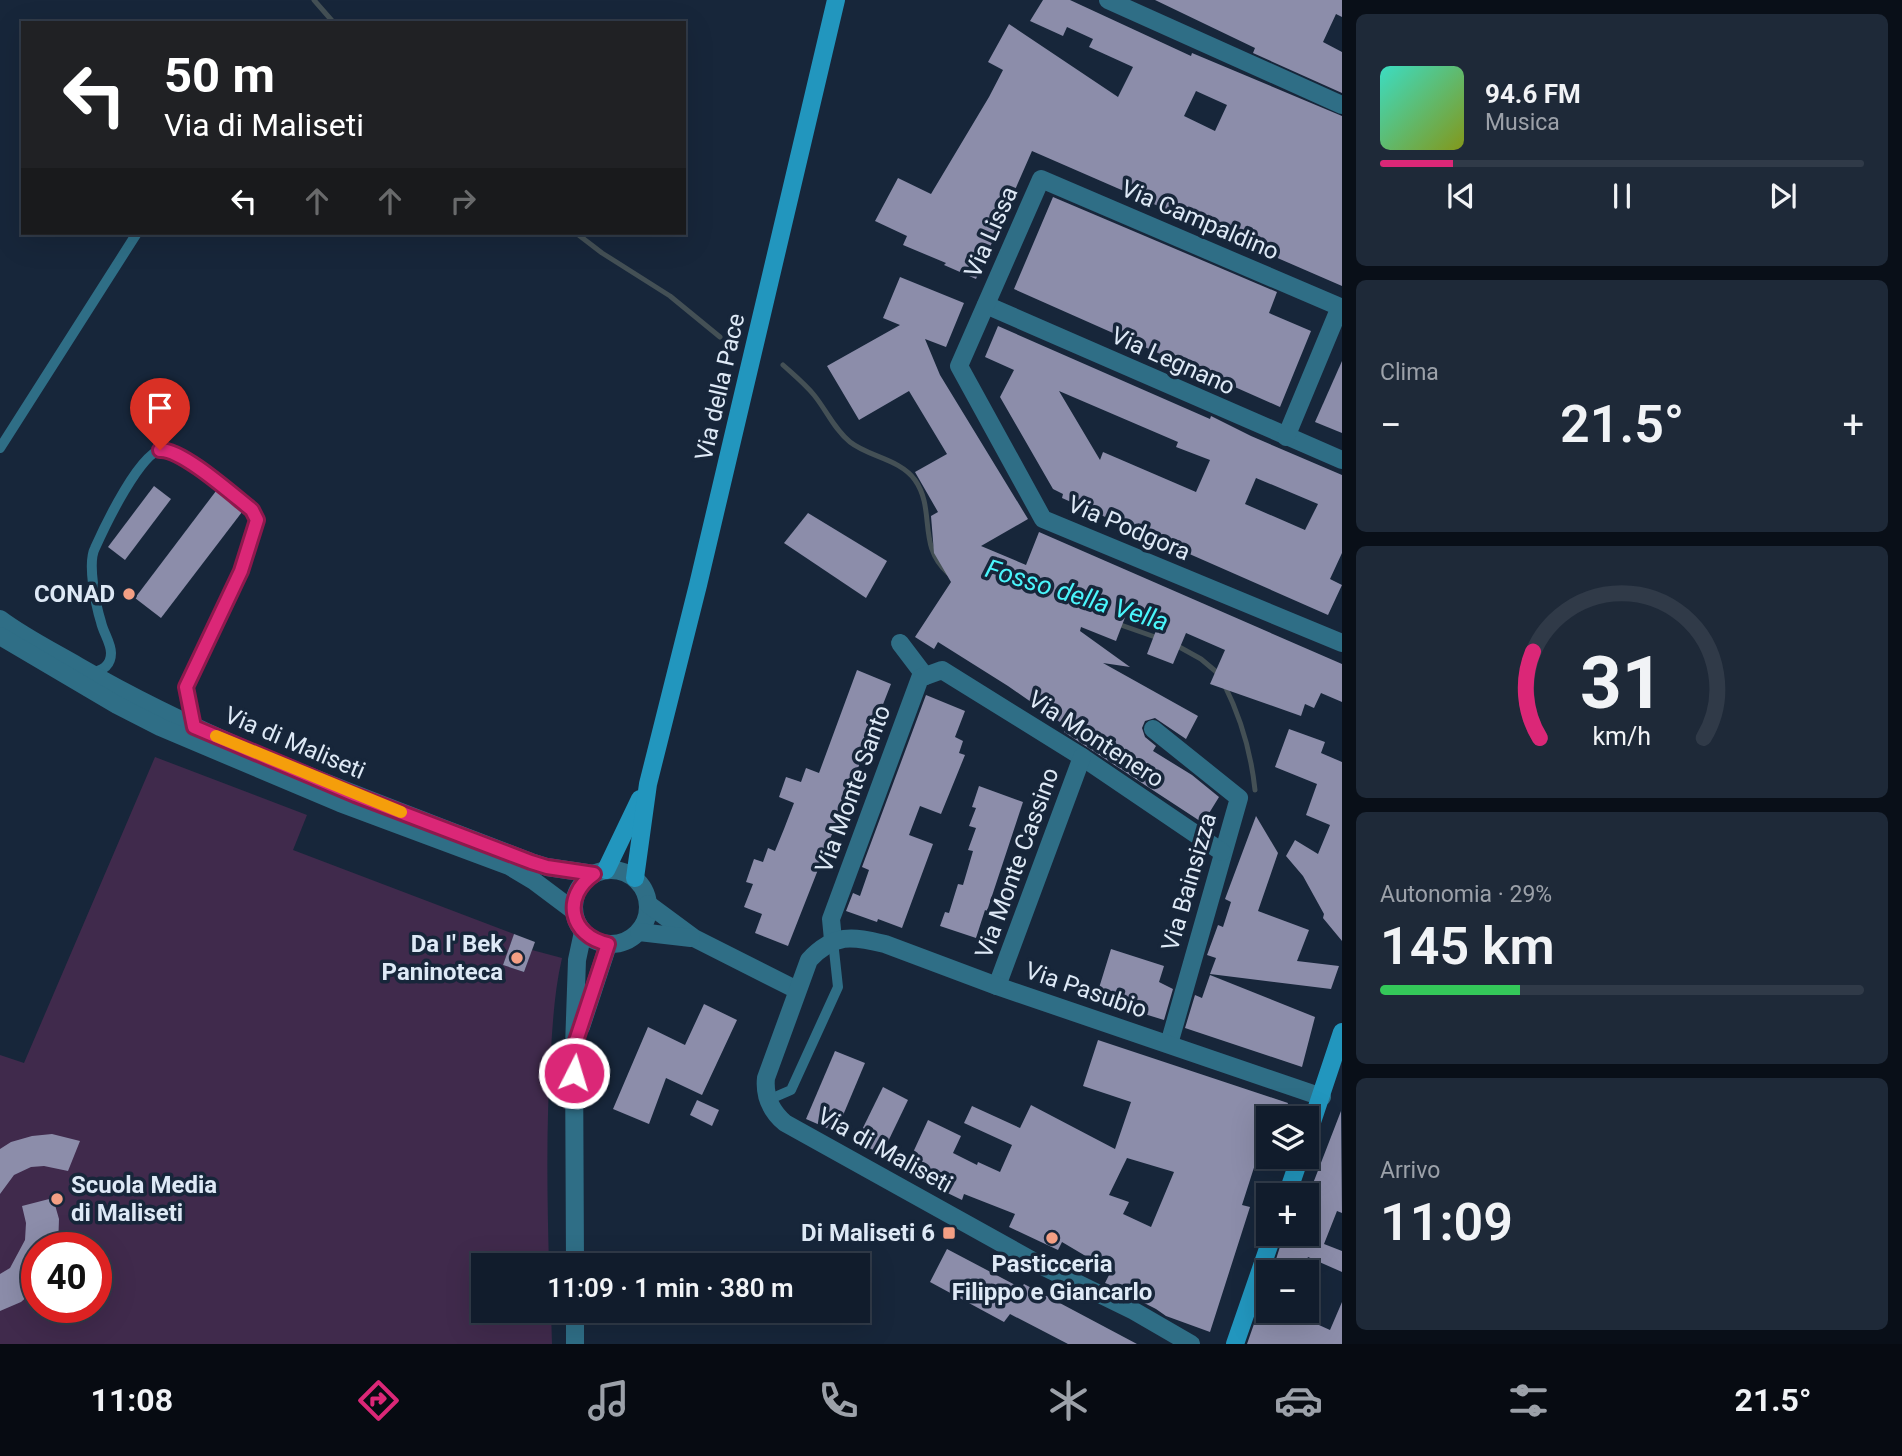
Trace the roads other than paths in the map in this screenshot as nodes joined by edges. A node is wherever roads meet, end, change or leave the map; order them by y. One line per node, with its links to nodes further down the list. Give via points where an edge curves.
1 (836, 0): 20 (main road, Via della Pace)
2 (1108, 0): 3 (street)
3 (1342, 105)
4 (1041, 179): 6 (street, Via Lissa); 7 (street, Via Campaldino)
5 (136, 235): 9 (lane)
6 (986, 305): 8 (street, Via Legnano); 14 (street, Via Podgora, via 959,366 1043,519)
7 (1340, 307): 8 (street)
8 (1286, 437): 10 (street, Via Legnano)
9 (0, 447)
10 (1342, 460)
11 (0, 619): 15 (street, Via di Maliseti)
12 (0, 636): 25 (street, Via di Maliseti, via 160,727 340,803 509,866)
13 (900, 643): 16 (street)
14 (1342, 643)
15 (90, 673): 17 (street, Via di Maliseti); 17 (lane, via 108,665 111,652 100,621 92,553 118,499 150,456 168,449 227,490 252,510 257,520 241,571 186,687)
16 (934, 673): 19 (street, Via Montenero); 29 (street, Via Monte Santo, via 920,678 831,919)
17 (194, 727): 22 (street, Via di Maliseti, via 355,795 547,867)
18 (1153, 729): 21 (street, Via Bainsizza, via 1238,798)
19 (1082, 757): 21 (street, Via Montenero); 31 (street, Via Monte Cassino)
20 (648, 784): 22 (main road); 23 (main road)
21 (1222, 852): 34 (street, Via Bainsizza)
22 (600, 872): 23 (street); 25 (street, via 584,880)
23 (635, 878): 24 (street)
24 (648, 904): 27 (street); 28 (street)
25 (574, 911): 26 (street)
26 (583, 932): 30 (street); 35 (street, via 577,960)
27 (639, 932): 28 (street); 30 (street)
28 (694, 938): 32 (street)
29 (833, 940): 31 (street, Via Pasubio, via 885,944); 32 (street, via 809,960); 37 (lane, via 838,987 791,1090)
30 (608, 944): 35 (street)
31 (997, 986): 34 (street, Via Pasubio)
32 (797, 990): 37 (street, via 766,1078)
33 (1342, 1031): 36 (main road)
34 (1169, 1044): 36 (street, Via Pasubio)
35 (574, 1047): 40 (street)
36 (1322, 1097): 38 (main road)
37 (768, 1100): 43 (street, Via di Maliseti, via 785,1124)
38 (1319, 1106)
39 (1269, 1246): 44 (main road)
40 (575, 1253)
41 (575, 1323): 42 (street)
42 (575, 1344)
43 (1191, 1344)
44 (1235, 1344)

